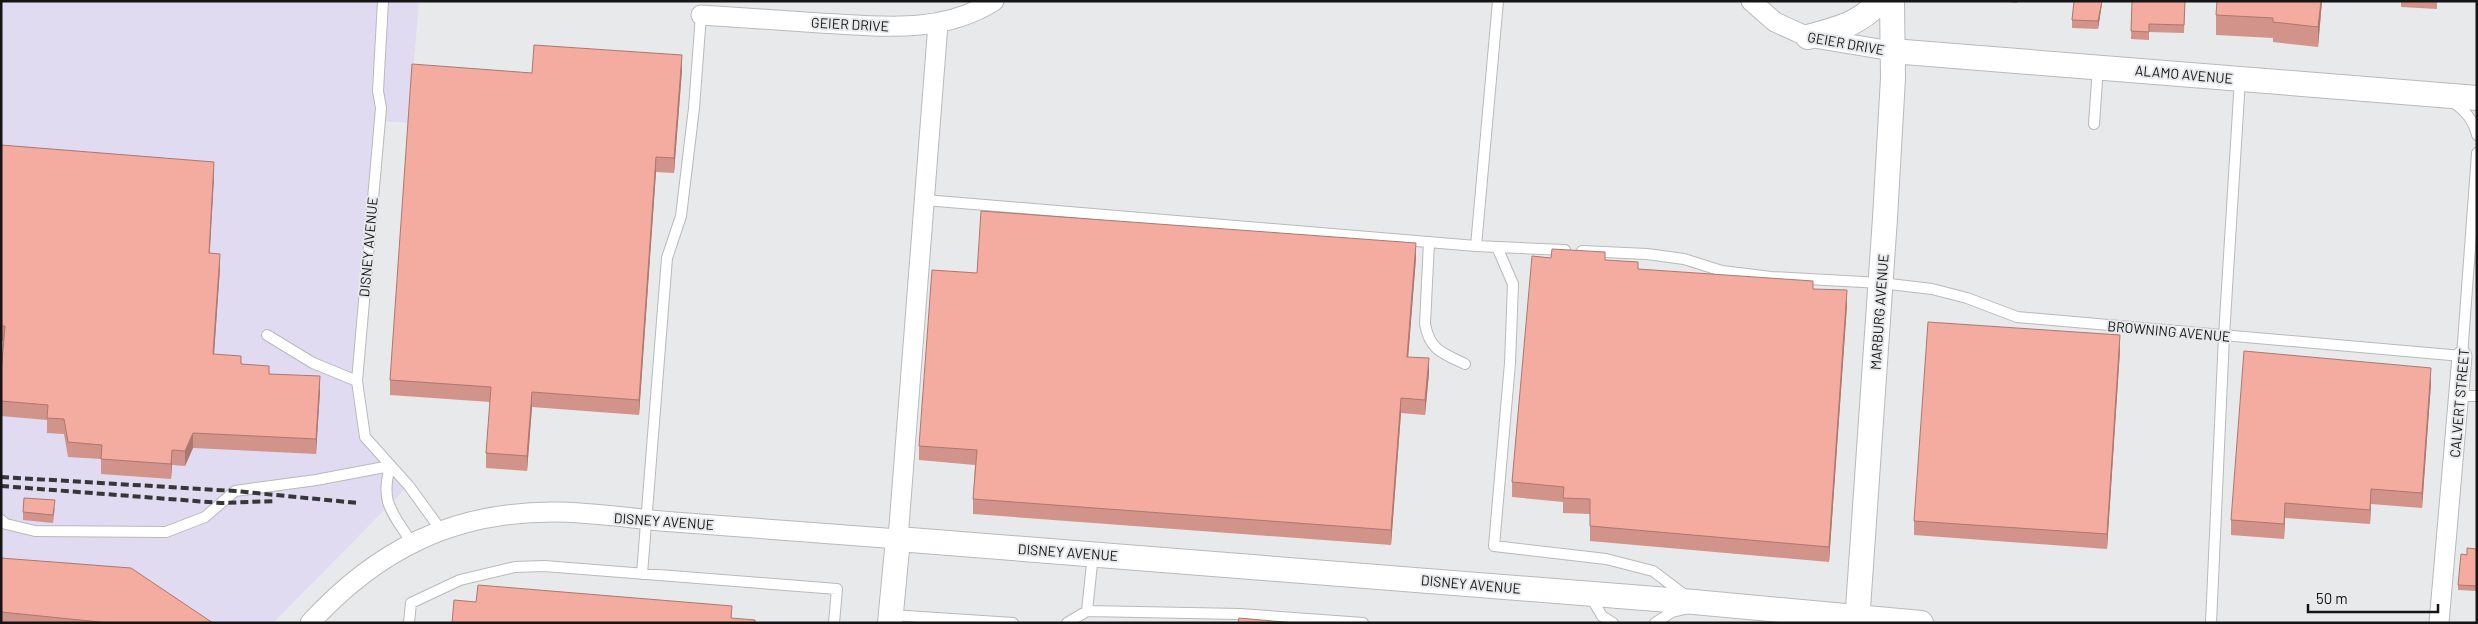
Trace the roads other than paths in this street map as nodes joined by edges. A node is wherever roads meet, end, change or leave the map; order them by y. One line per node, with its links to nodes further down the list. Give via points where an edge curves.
1 (383, 1): 27 (lane, DISNEY AVENUE, via 378,91 381,108)
2 (994, 1): 8 (street, GEIER DRIVE, via 982,9)
3 (1498, 1): 20 (lane)
4 (1751, 1): 9 (street, GEIER DRIVE, via 1775,22)
5 (1881, 1): 9 (street, via 1853,24)
6 (1892, 1): 10 (street, MARBURG AVENUE)
7 (701, 16): 8 (street, GEIER DRIVE, via 900,27); 31 (lane, via 681,216 667,258)
8 (938, 24): 18 (street)
9 (1808, 37): 10 (street, GEIER DRIVE)
10 (1892, 51): 11 (street, ALAMO AVENUE); 22 (street, MARBURG AVENUE)
11 (2098, 67): 12 (street, ALAMO AVENUE); 15 (lane)
12 (2240, 79): 13 (street, ALAMO AVENUE); 24 (lane)
13 (2439, 95): 14 (street, ALAMO AVENUE); 16 (lane, via 2462,108 2474,123)
14 (2477, 98)
15 (2094, 124)
16 (2477, 135)
17 (2477, 153): 25 (lane, CALVERT STREET)
18 (925, 200): 19 (lane, BROWNING AVENUE); 33 (street)
19 (1429, 242): 20 (lane, BROWNING AVENUE); 26 (lane, via 1425,324 1428,337 1434,348)
20 (1476, 246): 21 (lane, BROWNING AVENUE)
21 (1497, 247): 22 (lane, BROWNING AVENUE, via 1647,254 1771,277); 38 (lane, via 1513,284 1510,363 1494,546 1606,559 1653,571)
22 (1881, 283): 24 (lane, BROWNING AVENUE, via 1932,289 2017,317); 41 (street, MARBURG AVENUE)
23 (267, 335): 27 (lane, via 313,363)
24 (2224, 336): 25 (lane, BROWNING AVENUE); 51 (lane)
25 (2462, 356): 28 (street, CALVERT STREET)
26 (1465, 364)
27 (357, 380): 29 (lane, DISNEY AVENUE, via 365,437)
28 (2468, 396): 52 (street, CALVERT STREET)
29 (390, 466): 30 (lane, via 235,491 205,517 166,532 35,531); 32 (lane, DISNEY AVENUE); 34 (lane, via 385,500)
30 (1, 520)
31 (646, 520): 32 (street, DISNEY AVENUE, via 554,512 495,516); 33 (street, DISNEY AVENUE); 36 (lane)
32 (441, 530): 34 (street, DISNEY AVENUE)
33 (898, 539): 35 (street, DISNEY AVENUE); 40 (street)
34 (411, 542): 42 (street, DISNEY AVENUE, via 372,566 329,602)
35 (1093, 554): 37 (street, DISNEY AVENUE); 39 (lane)
36 (642, 574): 43 (lane, via 544,566 516,567 460,580 411,603); 44 (lane, via 837,589)
37 (1588, 593): 38 (street, DISNEY AVENUE); 48 (lane, via 1602,616)
38 (1700, 602): 41 (street, DISNEY AVENUE); 49 (lane, via 1672,612)
39 (1087, 611): 46 (lane); 47 (lane, via 1240,614)
40 (891, 619): 45 (lane)
41 (1857, 620): 50 (street, DISNEY AVENUE)
42 (310, 623)
43 (409, 623)
44 (834, 623)
45 (1013, 623)
46 (1067, 623)
47 (1363, 623)
48 (1613, 623)
49 (1655, 623)
50 (1921, 623)
51 (2211, 623)
52 (2439, 623)

